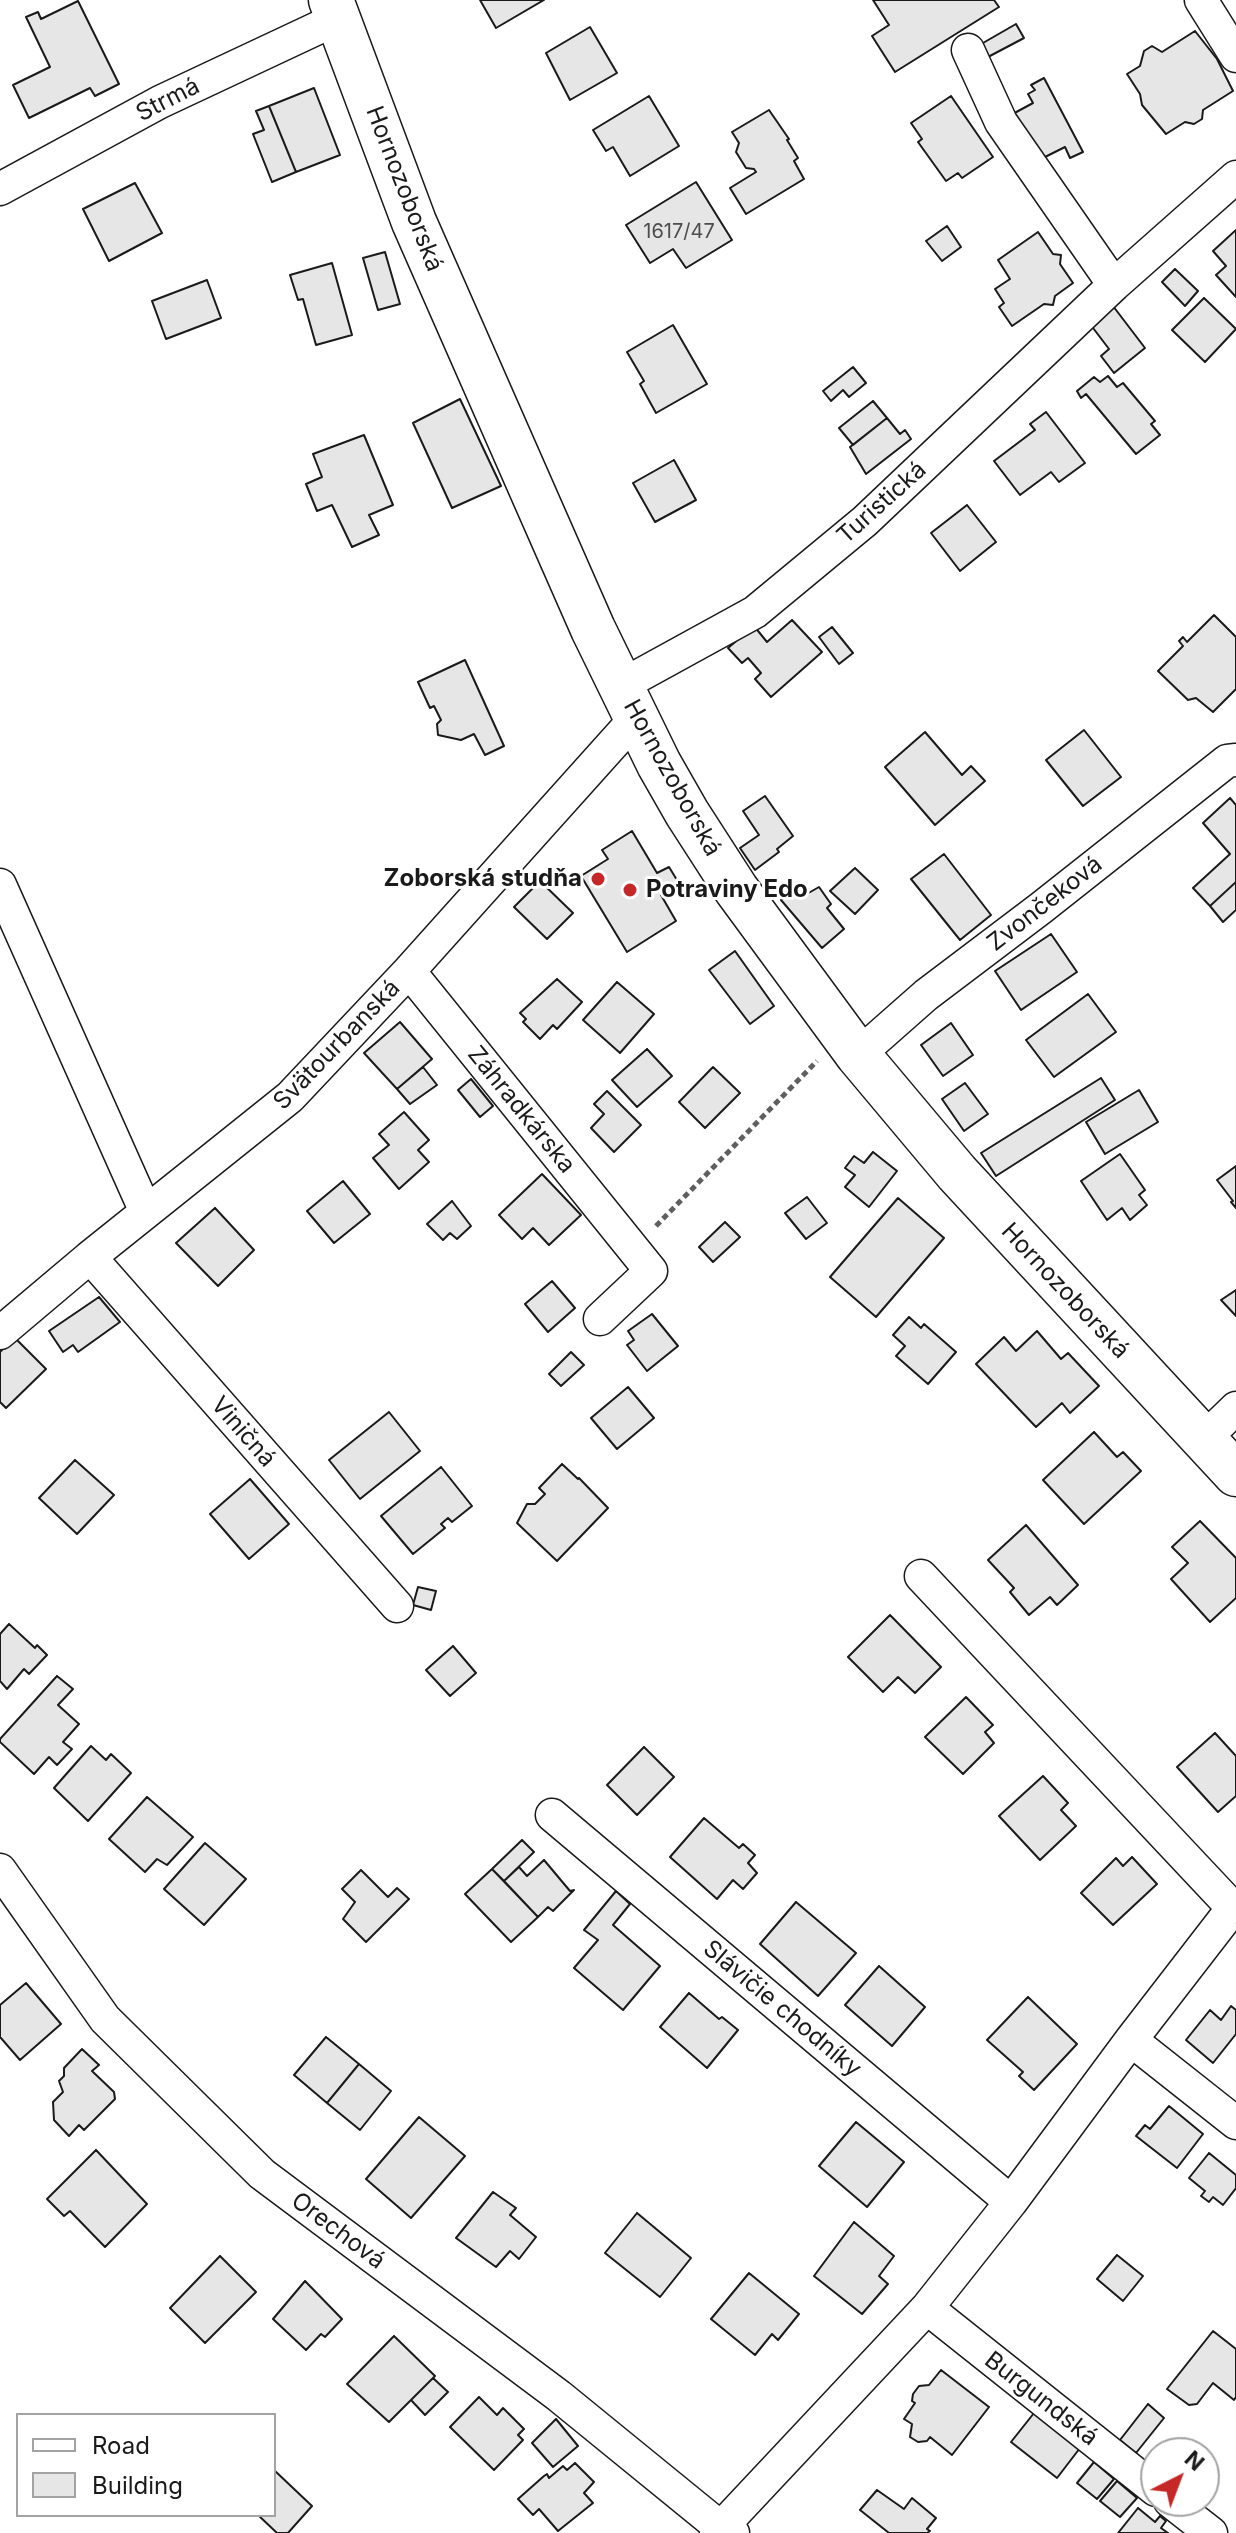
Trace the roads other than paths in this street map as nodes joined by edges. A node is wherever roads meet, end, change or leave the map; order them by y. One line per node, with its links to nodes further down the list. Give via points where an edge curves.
1 (1201, 0): 4 (street)
2 (335, 9): 6 (street, Strmá); 8 (street, Hornozoborská, via 414,222)
3 (968, 50): 7 (street, via 1001,122)
4 (1236, 56)
5 (1236, 177): 7 (street, Turistická)
6 (0, 189)
7 (1114, 285): 8 (street, Turistická, via 865,521 755,612)
8 (629, 701): 11 (street, Svätourbanská); 12 (street, Hornozoborská, via 687,813)
9 (1236, 760): 12 (street, Zvončeková, via 1227,761 1041,908)
10 (0, 885): 13 (street)
11 (409, 971): 13 (street, Svätourbanská, via 290,1097); 15 (street, Záhradkárska, via 651,1271)
12 (837, 1058): 18 (street, Hornozoborská, via 957,1173)
13 (146, 1212): 14 (street, Svätourbanská)
14 (90, 1257): 16 (street, Svätourbanská); 21 (street, Viničná)
15 (600, 1319)
16 (0, 1333)
17 (1236, 1408): 18 (street)
18 (1204, 1439): 19 (street, Hornozoborská)
19 (1236, 1474)
20 (921, 1576): 24 (street)
21 (397, 1606)
22 (552, 1815): 27 (street, Slávičie chodníky)
23 (0, 1870): 31 (street, Orechová, via 105,2019 262,2174 559,2396)
24 (1235, 1906): 25 (street)
25 (1131, 2040): 26 (street); 27 (street)
26 (1236, 2123)
27 (1011, 2202): 28 (street)
28 (927, 2308): 29 (street, Burgundská); 31 (street)
29 (1140, 2477)
30 (1190, 2517): 32 (street)
31 (723, 2531)
32 (1211, 2533)

